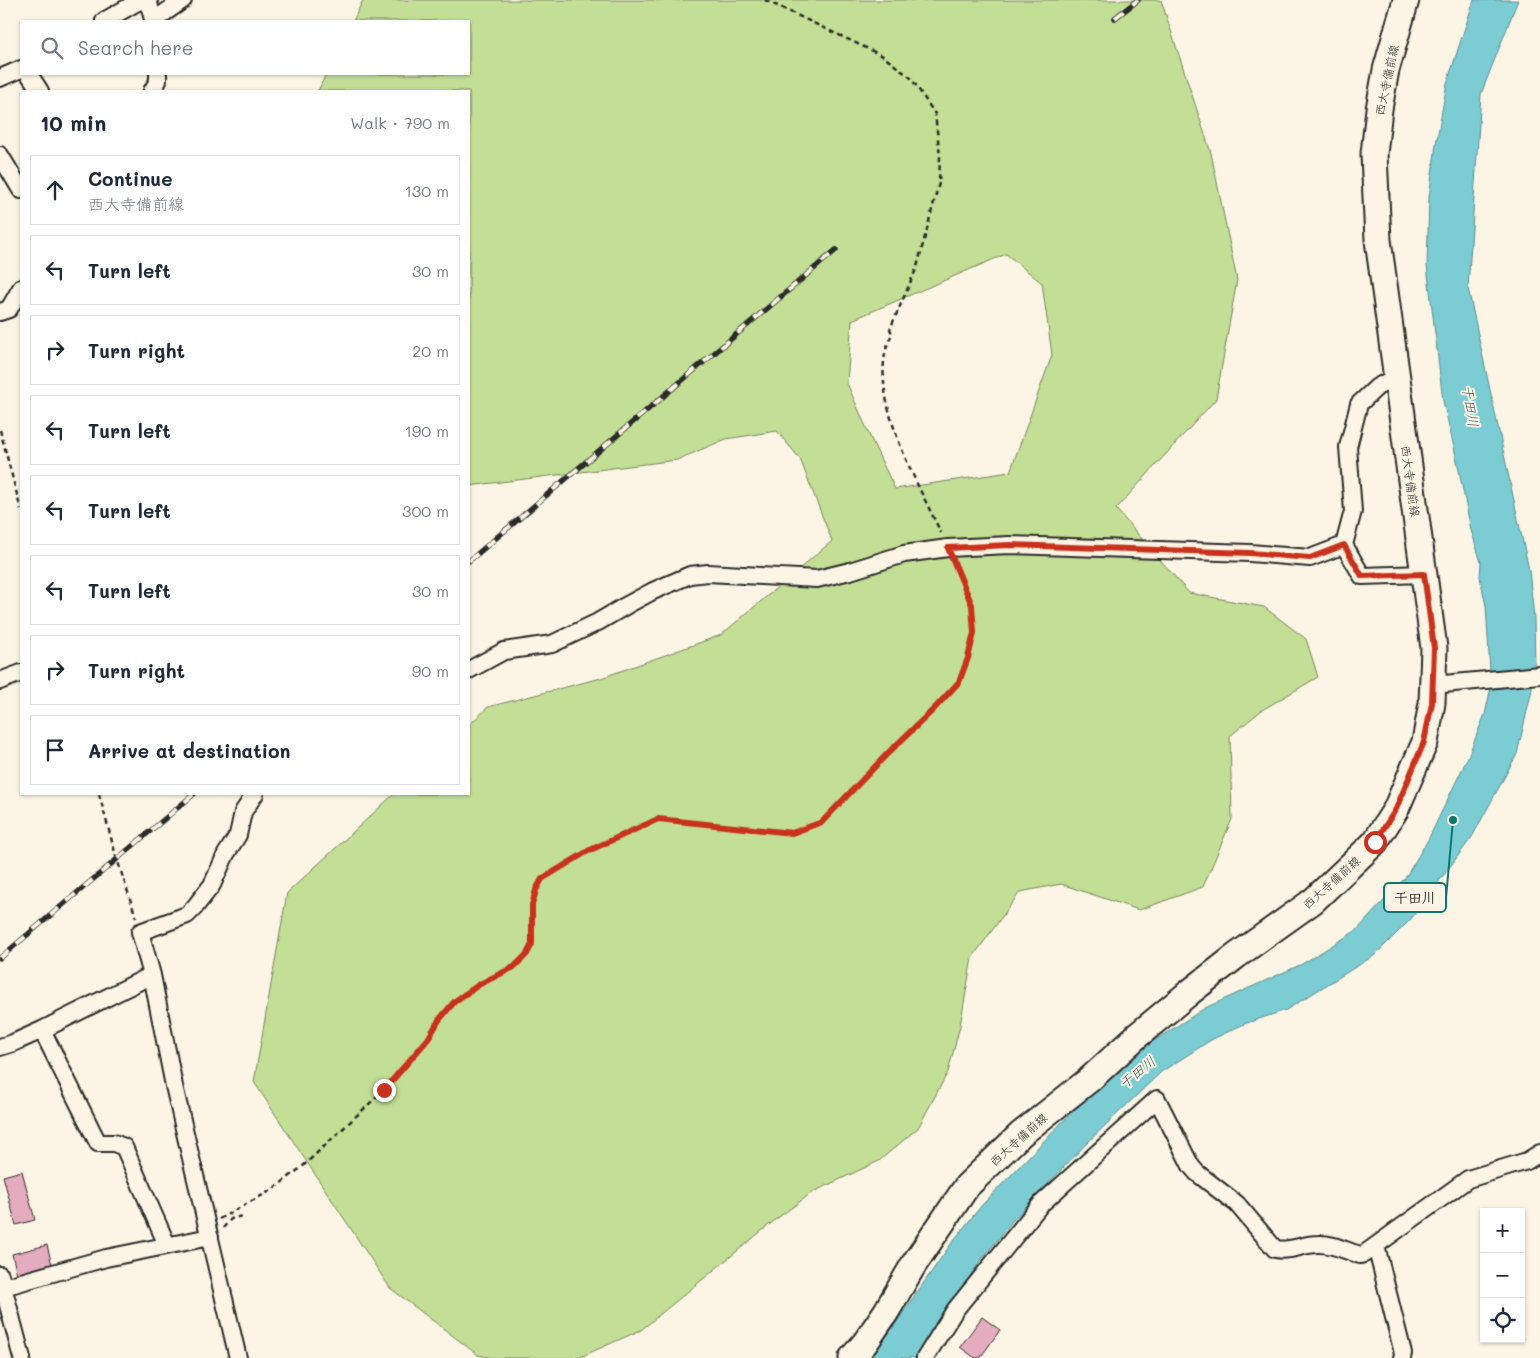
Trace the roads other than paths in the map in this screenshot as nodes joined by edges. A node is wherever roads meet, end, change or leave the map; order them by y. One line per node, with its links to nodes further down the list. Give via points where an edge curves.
1 (183, 0): 5 (street)
2 (1406, 0): 16 (main road, 西大寺備前線, via 1386,70 1374,154 1378,240)
3 (106, 20): 4 (street, via 139,1 149,3)
4 (153, 20)
5 (154, 20)
6 (20, 69): 9 (street)
7 (30, 75): 10 (street)
8 (158, 75): 11 (street)
9 (0, 78)
10 (39, 90)
11 (153, 90)
12 (0, 155): 13 (street)
13 (20, 188)
14 (20, 290): 15 (street, via 9,309)
15 (0, 312)
16 (1396, 377): 17 (street, via 1377,387 1359,404 1348,447 1353,511); 18 (main road, 西大寺備前線)
17 (1344, 545): 18 (street, via 1362,576); 19 (street, via 1310,558 1009,545 904,554 817,579 708,573 690,575 652,591 552,644 504,651)
18 (1424, 574): 23 (main road, 西大寺備前線, via 1434,648)
19 (470, 669)
20 (20, 673): 22 (street)
21 (1540, 675): 23 (street)
22 (0, 681)
23 (1433, 685): 35 (main road, 西大寺備前線, via 1424,742 1396,809 1375,842 1313,901 1236,956 1138,1035 1021,1134 967,1186 886,1312)
24 (254, 795): 25 (street, via 243,812 238,835 212,885 194,908 186,915 140,932)
25 (152, 975): 26 (street); 29 (street)
26 (42, 1030): 27 (street); 30 (street, via 98,1143 124,1147)
27 (0, 1047)
28 (1540, 1153): 31 (street, via 1527,1161 1468,1179)
29 (208, 1231): 30 (street); 34 (street)
30 (167, 1246): 32 (street)
31 (1376, 1246): 36 (street, via 1360,1255 1331,1245 1317,1244 1285,1251 1275,1249 1237,1204 1191,1166 1157,1099 1041,1204 955,1310); 37 (street)
32 (1, 1283): 33 (street)
33 (22, 1358)
34 (238, 1358)
35 (852, 1358)
36 (925, 1358)
37 (1402, 1358)

